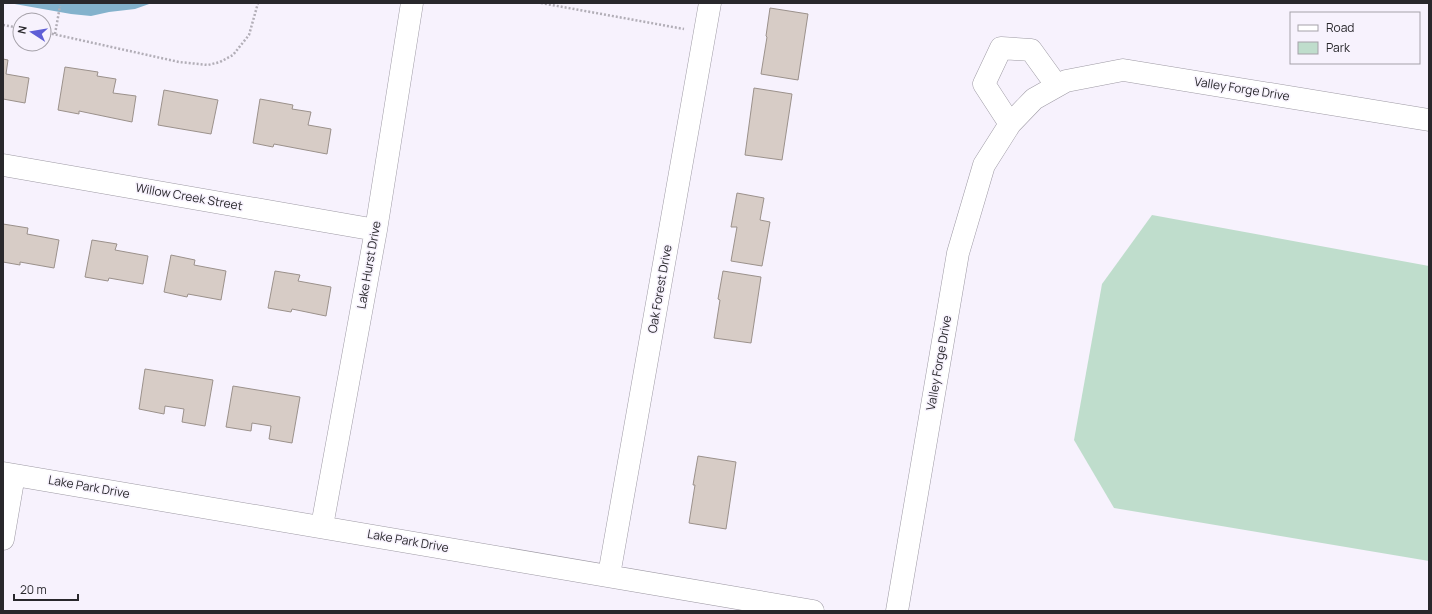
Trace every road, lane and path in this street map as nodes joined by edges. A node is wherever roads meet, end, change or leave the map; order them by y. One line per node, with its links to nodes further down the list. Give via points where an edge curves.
1 (258, 3): 8 (path, via 249,35 233,55 208,65 179,62)
2 (412, 3): 13 (street, Lake Hurst Drive)
3 (541, 3): 7 (path)
4 (710, 3): 7 (street, Oak Forest Drive)
5 (60, 6): 8 (path)
6 (52, 33): 8 (path)
7 (705, 33): 17 (street, Oak Forest Drive)
8 (55, 34)
9 (1057, 86): 10 (street, Valley Forge Drive, via 1066,80 1123,70); 11 (street, Valley Forge Drive, via 1034,99); 11 (street, via 1031,50 1001,48 984,84)
10 (1429, 120)
11 (1010, 124): 19 (street, Valley Forge Drive, via 984,165 958,253)
12 (3, 165): 13 (street, Willow Creek Street)
13 (376, 230): 15 (street, Lake Hurst Drive)
14 (9, 474): 15 (street, Lake Park Drive); 16 (street)
15 (322, 526): 17 (street, Lake Park Drive)
16 (3, 539)
17 (609, 575): 18 (street, Lake Park Drive)
18 (813, 611)
19 (897, 611)

